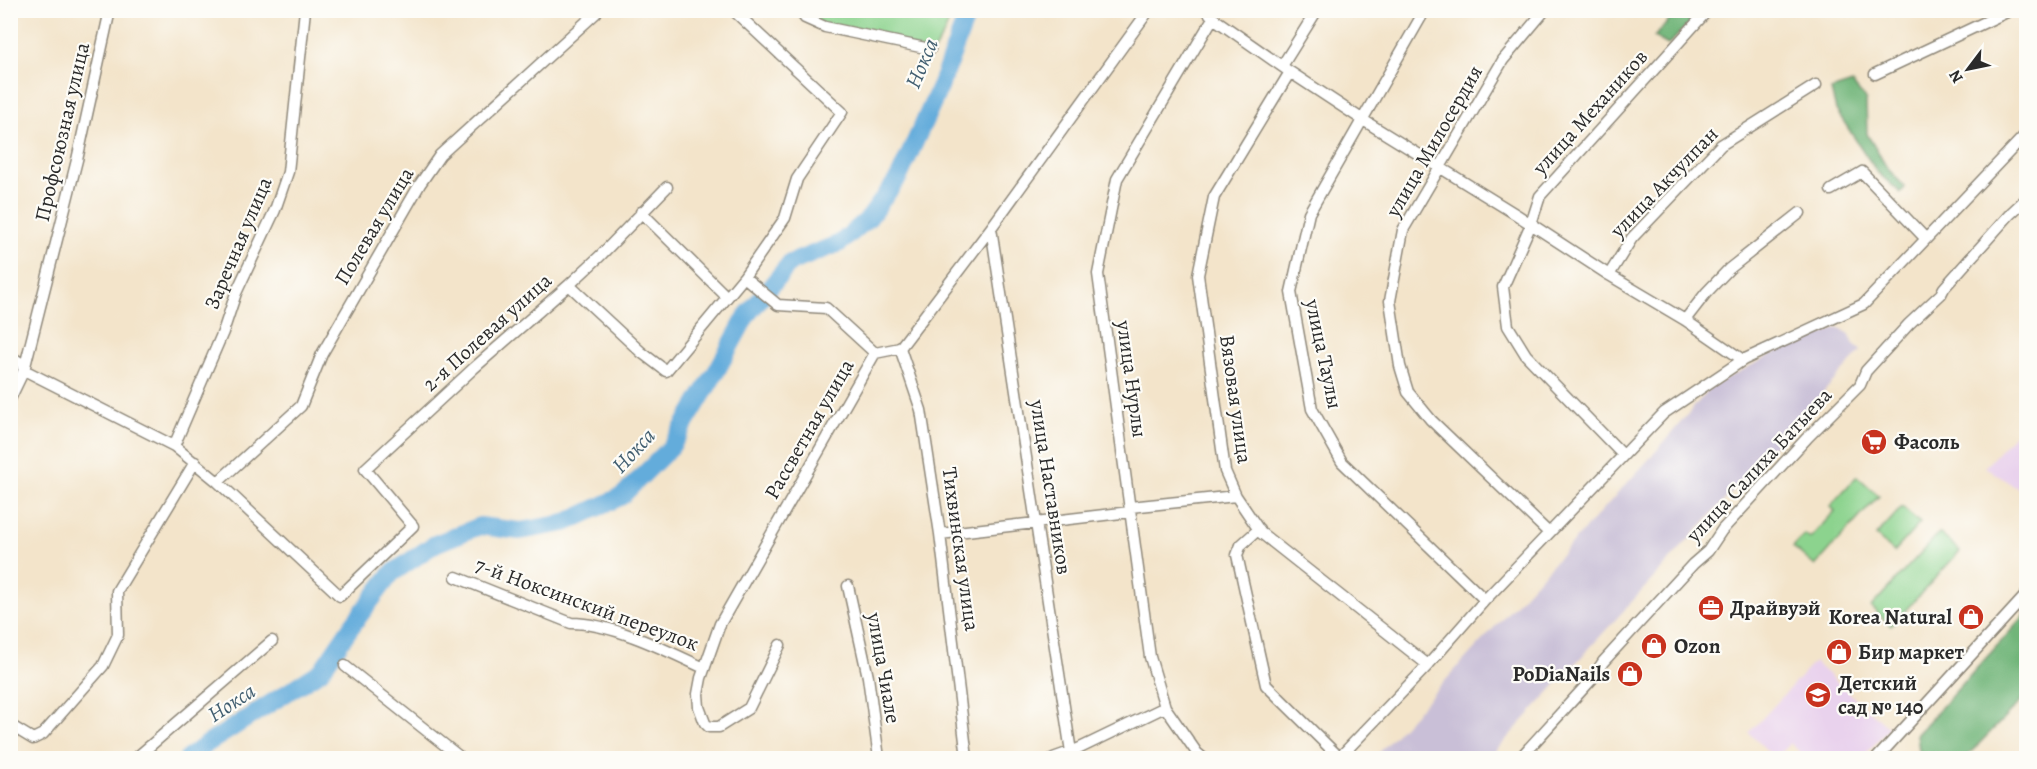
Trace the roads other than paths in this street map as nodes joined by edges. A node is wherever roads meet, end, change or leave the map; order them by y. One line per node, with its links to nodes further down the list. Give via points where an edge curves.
1 (110, 10): 37 (street, Профсоюзная улица)
2 (305, 10): 39 (street, Заречная улица, via 288,172)
3 (733, 10): 29 (street, 2-я Полевая улица, via 842,112 797,179 784,218)
4 (799, 10): 13 (street, via 804,18 825,27)
5 (1149, 10): 26 (street)
6 (1317, 10): 14 (street, Вязовая улица)
7 (1425, 10): 17 (street, улица Таулы)
8 (1545, 10): 19 (street, улица Милосердия, via 1503,60)
9 (1708, 10): 25 (street, улица Механиков, via 1540,195)
10 (2011, 10): 15 (street)
11 (596, 13): 42 (street, Полевая улица, via 440,154 322,354 301,406)
12 (1210, 14): 14 (street); 44 (street, улица Нурлы, via 1117,179 1098,274)
13 (930, 49)
14 (1286, 69): 17 (street); 43 (street, Вязовая улица, via 1214,197 1198,275 1225,471)
15 (1875, 74)
16 (1816, 85): 28 (street, улица Акчулпан, via 1721,145 1632,238)
17 (1363, 120): 19 (street); 52 (street, улица Таулы, via 1309,213 1291,292 1312,409 1341,462)
18 (2026, 134): 27 (street)
19 (1440, 167): 25 (street); 47 (street, улица Милосердия, via 1403,230 1390,301 1400,366 1408,392 1431,420)
20 (667, 187): 23 (street)
21 (1831, 190): 27 (street, via 1862,172)
22 (2026, 199): 68 (street, улица Салиха Батыева, via 1866,371 1860,385 1720,532 1708,551 1603,662)
23 (641, 212): 30 (street); 31 (street)
24 (1800, 213): 32 (street, via 1729,269)
25 (1531, 224): 28 (street); 40 (street, улица Механиков, via 1503,287 1508,326 1526,355)
26 (991, 228): 33 (street); 45 (street, улица Наставников)
27 (1926, 238): 36 (street, via 1864,304)
28 (1609, 275): 32 (street)
29 (744, 277): 31 (street, 2-я Полевая улица); 34 (street, via 778,305 826,308)
30 (569, 285): 31 (street, 2-я Полевая улица, via 666,371); 42 (street, 2-я Полевая улица, via 365,469 413,525 340,596)
31 (727, 297)
32 (1685, 320): 36 (street)
33 (900, 348): 34 (street, Рассветная улица); 48 (street, Тихвинская улица, via 921,410)
34 (875, 352): 57 (street, Рассветная улица, via 720,624)
35 (10, 356): 37 (street)
36 (1743, 360): 40 (street, via 1664,413)
37 (24, 370): 38 (street, Профсоюзная улица); 39 (street)
38 (10, 399)
39 (174, 446): 41 (street)
40 (1623, 455): 47 (street)
41 (195, 462): 42 (street); 59 (street, via 117,591 118,635 103,666 43,734 33,739)
42 (218, 482)
43 (1236, 496): 44 (street); 46 (street, Вязовая улица)
44 (1130, 510): 45 (street); 58 (street, улица Нурлы, via 1150,657)
45 (1037, 524): 48 (street); 60 (street, улица Наставников)
46 (1259, 529): 55 (street, Вязовая улица); 61 (street, via 1241,545 1237,555 1266,685)
47 (1549, 533): 52 (street)
48 (940, 534): 65 (street, Тихвинская улица)
49 (456, 577): 57 (street, 7-й Ноксинский переулок, via 571,623 588,623 655,646)
50 (848, 586): 64 (street, улица Чиале, via 868,677)
51 (2026, 595): 69 (street)
52 (1485, 600): 55 (street)
53 (272, 641): 62 (street)
54 (780, 645): 57 (street, Рассветная улица, via 749,708 719,727 705,723 699,707)
55 (1428, 665): 61 (street)
56 (345, 666): 63 (street)
57 (704, 668)
58 (1166, 707): 60 (street); 67 (street, улица Нурлы)
59 (10, 726)
60 (1071, 752): 66 (street)
61 (1339, 758)
62 (136, 759)
63 (461, 759)
64 (879, 759)
65 (968, 759)
66 (1053, 759)
67 (1203, 759)
68 (1520, 759)
69 (1877, 759)

